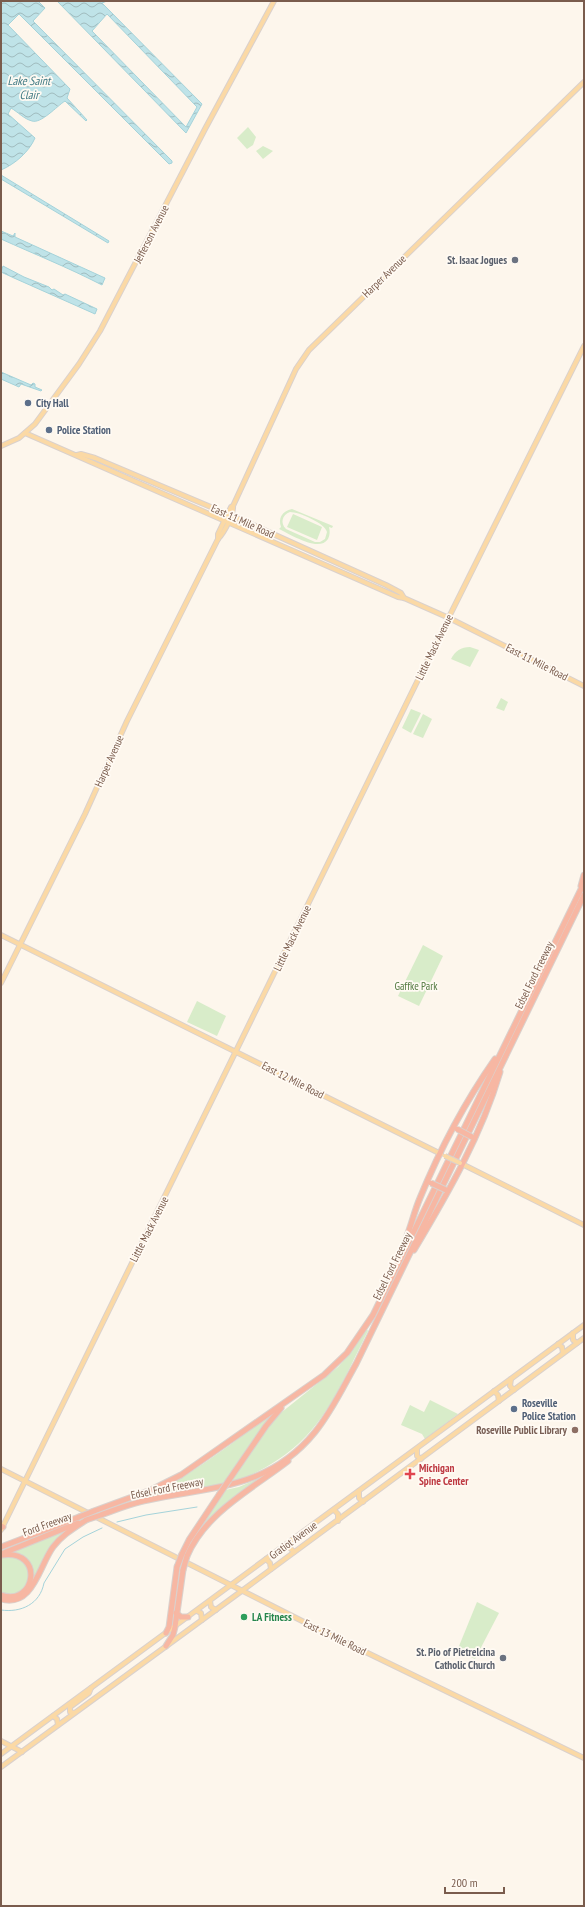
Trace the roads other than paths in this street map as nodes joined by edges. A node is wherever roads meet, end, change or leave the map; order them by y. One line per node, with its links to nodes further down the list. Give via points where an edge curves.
1 (274, 1): 4 (main road, Jefferson Avenue, via 204,129 100,331 35,424)
2 (584, 82): 10 (main road, Harper Avenue, via 309,350 294,373)
3 (584, 346): 22 (main road, Little Mack Avenue)
4 (25, 433): 5 (main road, Jefferson Avenue); 6 (main road, East 11 Mile Road)
5 (1, 446)
6 (88, 459): 7 (main road, East 11 Mile Road); 8 (main road, East 11 Mile Road)
7 (202, 503): 8 (main road); 9 (main road, East 11 Mile Road)
8 (198, 508): 11 (main road, East 11 Mile Road)
9 (221, 512): 10 (main road, East 11 Mile Road); 11 (main road)
10 (229, 515): 12 (main road, Harper Avenue); 13 (main road, East 11 Mile Road)
11 (218, 517): 12 (main road, East 11 Mile Road)
12 (226, 521): 14 (main road, East 11 Mile Road); 31 (main road, Harper Avenue)
13 (244, 521): 14 (main road); 15 (main road, East 11 Mile Road)
14 (240, 527): 16 (main road, East 11 Mile Road)
15 (285, 540): 16 (main road); 17 (main road, East 11 Mile Road)
16 (283, 546): 18 (main road, East 11 Mile Road)
17 (328, 559): 18 (main road); 19 (main road, East 11 Mile Road)
18 (326, 564): 20 (main road, East 11 Mile Road)
19 (354, 570): 20 (main road); 21 (main road, East 11 Mile Road, via 392,588)
20 (351, 576): 21 (main road, East 11 Mile Road)
21 (404, 598): 22 (main road, East 11 Mile Road)
22 (449, 618): 23 (main road, East 11 Mile Road); 34 (main road, Little Mack Avenue)
23 (584, 686)
24 (584, 875): 26 (highway)
25 (584, 883): 26 (highway, Edsel Ford Freeway)
26 (580, 890): 33 (highway, Edsel Ford Freeway)
27 (584, 895): 30 (highway, Edsel Ford Freeway)
28 (584, 903): 30 (highway)
29 (1, 935): 31 (main road, East 12 Mile Road)
30 (563, 938): 35 (highway, Edsel Ford Freeway)
31 (20, 945): 32 (main road, Harper Avenue); 34 (main road, East 12 Mile Road)
32 (1, 983)
33 (506, 1043): 36 (highway, via 484,1075); 43 (highway, Edsel Ford Freeway)
34 (236, 1052): 38 (main road, East 12 Mile Road); 62 (main road, Little Mack Avenue)
35 (504, 1058): 37 (highway, via 483,1121); 44 (highway, Edsel Ford Freeway)
36 (455, 1129): 37 (highway, bridge); 38 (highway)
37 (473, 1138): 39 (highway)
38 (440, 1153): 39 (main road, East 12 Mile Road, bridge); 40 (highway)
39 (461, 1164): 41 (highway); 42 (main road, East 12 Mile Road)
40 (430, 1181): 41 (highway, bridge); 43 (highway)
41 (448, 1190): 44 (highway)
42 (584, 1225)
43 (397, 1264): 54 (highway, Edsel Ford Freeway, via 373,1315 347,1353 324,1375)
44 (384, 1303): 56 (highway, Edsel Ford Freeway)
45 (584, 1325): 46 (main road, Gratiot Avenue)
46 (573, 1333): 48 (main road, via 573,1340); 49 (main road, Gratiot Avenue)
47 (584, 1338): 48 (main road, Gratiot Avenue)
48 (577, 1343): 50 (main road, Gratiot Avenue)
49 (558, 1344): 50 (main road, via 562,1347); 51 (main road, Gratiot Avenue)
50 (563, 1353): 52 (main road, Gratiot Avenue)
51 (511, 1379): 52 (main road, via 510,1386); 53 (main road, Gratiot Avenue)
52 (514, 1390): 55 (main road, Gratiot Avenue)
53 (494, 1391): 55 (main road); 57 (main road, Gratiot Avenue)
54 (286, 1401): 66 (highway, Edsel Ford Freeway, via 181,1475 151,1490); 88 (highway, bridge, via 266,1426 189,1540 177,1567)
55 (499, 1401): 58 (main road, Gratiot Avenue)
56 (331, 1411): 67 (highway, Edsel Ford Freeway, via 300,1448 256,1477 213,1490 139,1502); 84 (highway, bridge, via 319,1431 297,1454 229,1504 198,1537 187,1556)
57 (417, 1449): 58 (main road, via 416,1456); 59 (main road, Gratiot Avenue)
58 (421, 1459): 61 (main road, Gratiot Avenue)
59 (396, 1464): 61 (main road, via 400,1468); 63 (main road, Gratiot Avenue)
60 (1, 1469): 62 (main road, East 13 Mile Road)
61 (400, 1475): 64 (main road, Gratiot Avenue)
62 (25, 1482): 70 (main road, Little Mack Avenue); 77 (main road, East 13 Mile Road)
63 (359, 1492): 64 (main road, via 359,1498); 65 (main road, Gratiot Avenue)
64 (363, 1502): 69 (main road, Gratiot Avenue)
65 (334, 1510): 69 (main road, via 338,1514); 71 (main road, Gratiot Avenue)
66 (94, 1511): 72 (highway, Ford Freeway, bridge)
67 (101, 1515): 68 (highway, Ford Freeway, bridge)
68 (86, 1520): 74 (highway, Ford Freeway); 80 (highway, via 55,1544 26,1594 14,1600)
69 (338, 1521): 73 (main road, Gratiot Avenue)
70 (2, 1528)
71 (290, 1542): 73 (main road, via 290,1548); 75 (main road, Gratiot Avenue)
72 (1, 1547)
73 (294, 1552): 76 (main road, Gratiot Avenue)
74 (1, 1554): 79 (highway, via 13,1554 22,1558 31,1574 29,1585 22,1593)
75 (266, 1559): 76 (main road); 77 (main road, Gratiot Avenue)
76 (271, 1569): 78 (main road, Gratiot Avenue)
77 (232, 1585): 78 (main road, East 13 Mile Road); 81 (main road, Gratiot Avenue)
78 (243, 1590): 82 (main road, Gratiot Avenue); 98 (main road, East 13 Mile Road, via 344,1642)
79 (1, 1595)
80 (1, 1599)
81 (210, 1601): 82 (main road, via 211,1607); 83 (main road, Gratiot Avenue)
82 (216, 1610): 86 (main road, Gratiot Avenue)
83 (197, 1611): 85 (main road, Gratiot Avenue); 86 (main road, via 201,1613)
84 (176, 1613): 85 (highway, via 181,1617); 87 (highway)
85 (188, 1617): 87 (main road, Gratiot Avenue)
86 (202, 1620): 89 (main road, Gratiot Avenue)
87 (175, 1627): 88 (main road, Gratiot Avenue); 89 (highway)
88 (166, 1633): 90 (main road, Gratiot Avenue)
89 (166, 1646): 91 (main road, Gratiot Avenue)
90 (91, 1688): 91 (main road, via 89,1693 70,1707 70,1712); 92 (main road, Gratiot Avenue)
91 (74, 1713): 93 (main road, Gratiot Avenue)
92 (53, 1716): 93 (main road, via 57,1719); 95 (main road, Gratiot Avenue)
93 (58, 1725): 96 (main road, Gratiot Avenue)
94 (1, 1741): 95 (main road)
95 (12, 1746): 96 (main road); 97 (main road, Gratiot Avenue)
96 (22, 1752): 99 (main road, Gratiot Avenue)
97 (1, 1754)
98 (584, 1758)
99 (1, 1767)

